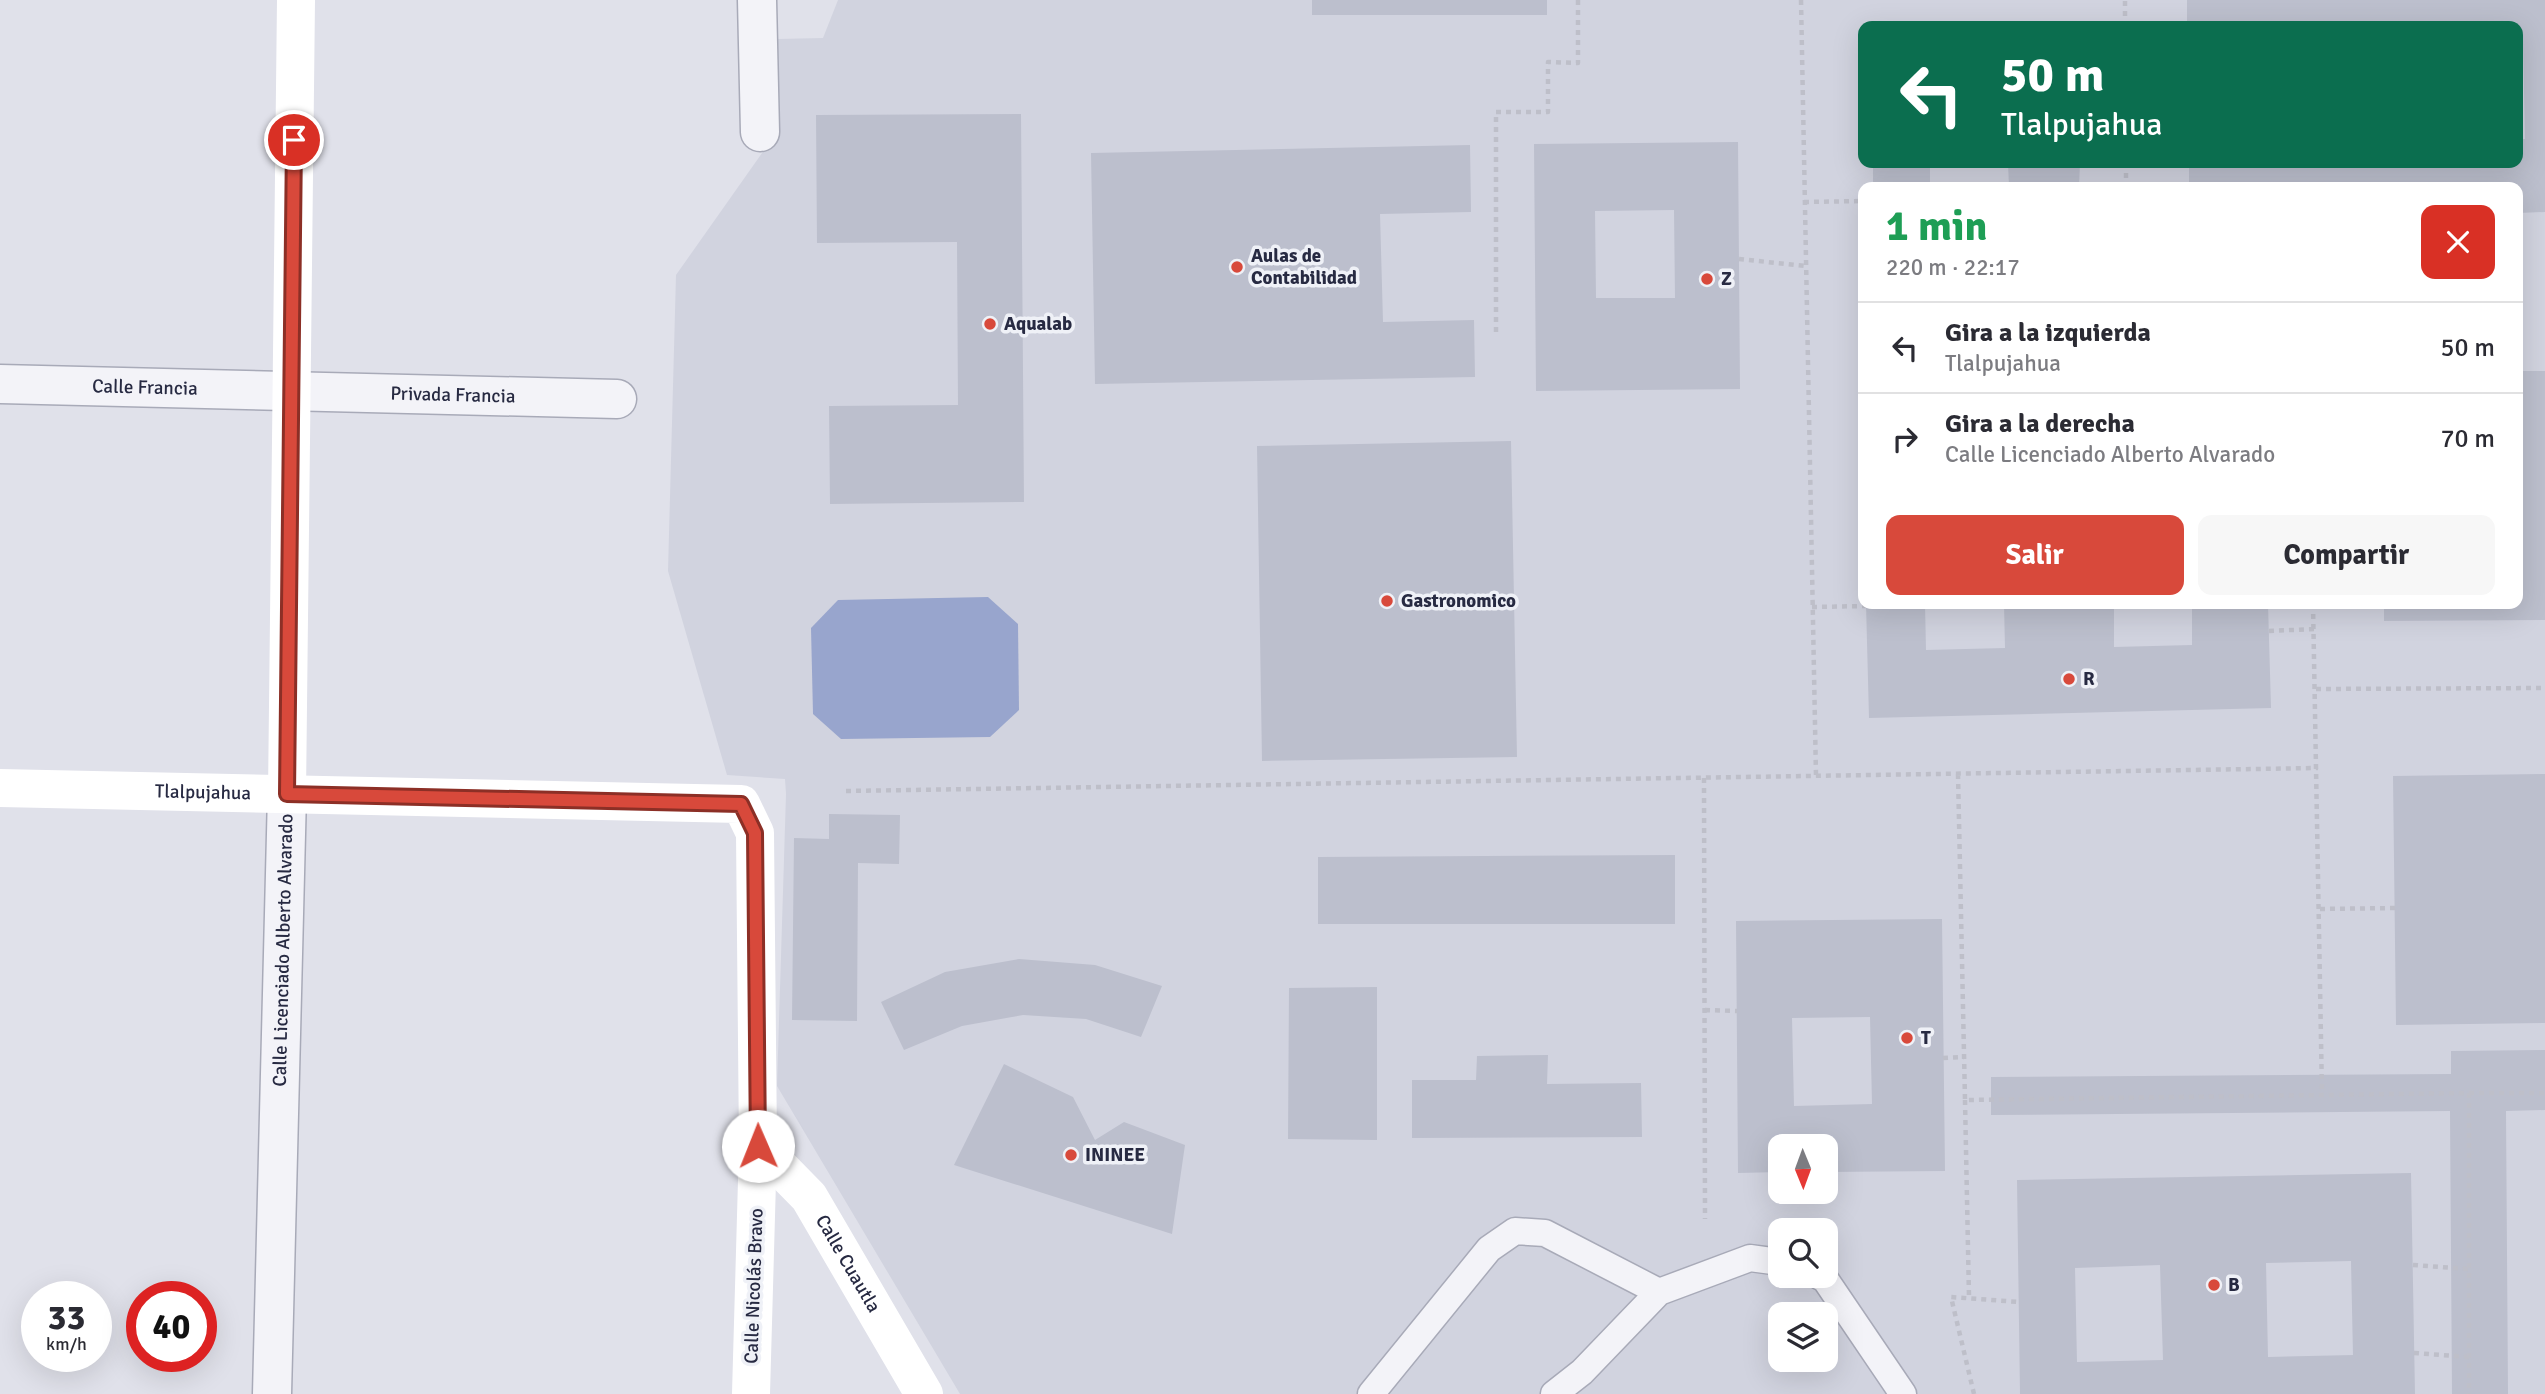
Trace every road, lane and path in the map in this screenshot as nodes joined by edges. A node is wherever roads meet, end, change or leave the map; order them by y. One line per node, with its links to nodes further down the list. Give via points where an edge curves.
1 (296, 0): 14 (street, Calle Licenciado Alberto Alvarado)
2 (757, 0): 7 (street)
3 (1578, 0): 12 (path, via 1578,63 1548,62 1548,112 1496,112)
4 (1801, 0): 8 (path)
5 (2126, 0): 6 (path)
6 (2126, 21)
7 (760, 132)
8 (1804, 201): 9 (path); 11 (path)
9 (1858, 201)
10 (1739, 260): 11 (path)
11 (1805, 266): 17 (path)
12 (1496, 331)
13 (0, 384): 14 (street, Calle Francia)
14 (291, 391): 15 (street, Privada Francia); 29 (street, Calle Licenciado Alberto Alvarado)
15 (617, 399)
16 (1858, 606): 17 (path)
17 (1812, 607): 25 (path)
18 (2314, 609): 19 (path)
19 (2314, 629): 20 (path); 22 (path)
20 (2269, 631)
21 (2545, 688): 22 (path)
22 (2316, 689): 23 (path)
23 (2318, 768): 24 (path); 32 (path)
24 (1958, 774): 25 (path); 35 (path)
25 (1815, 776): 26 (path)
26 (1704, 778): 28 (path); 33 (path)
27 (0, 788): 29 (street, Tlalpujahua)
28 (846, 791)
29 (287, 794): 30 (street, Tlalpujahua); 52 (street, Calle Licenciado Alberto Alvarado)
30 (741, 804): 41 (street, Calle Nicolás Bravo, via 755,833)
31 (2395, 908): 32 (path)
32 (2320, 909): 39 (path)
33 (1705, 1010): 34 (path); 42 (path)
34 (1737, 1011)
35 (1964, 1057): 36 (path); 40 (path)
36 (1943, 1058)
37 (2469, 1093): 38 (path); 39 (path); 45 (path)
38 (2545, 1093)
39 (2322, 1094): 40 (path)
40 (1965, 1100): 48 (path)
41 (758, 1146): 53 (street, Calle Nicolás Bravo); 54 (street, Calle Cuautla, via 809,1197)
42 (1705, 1219)
43 (1768, 1260): 47 (lane, via 1750,1258)
44 (2413, 1265): 45 (path)
45 (2469, 1269): 51 (path)
46 (1831, 1288): 57 (lane)
47 (1659, 1292): 55 (lane, via 1545,1233 1515,1231 1489,1249); 56 (lane, via 1582,1372)
48 (1969, 1297): 49 (path); 58 (path, via 1951,1297)
49 (2019, 1302)
50 (2414, 1353): 51 (path)
51 (2469, 1357): 59 (path)
52 (272, 1394)
53 (751, 1394)
54 (924, 1394)
55 (1371, 1394)
56 (1554, 1394)
57 (1903, 1394)
58 (1974, 1394)
59 (2469, 1394)

